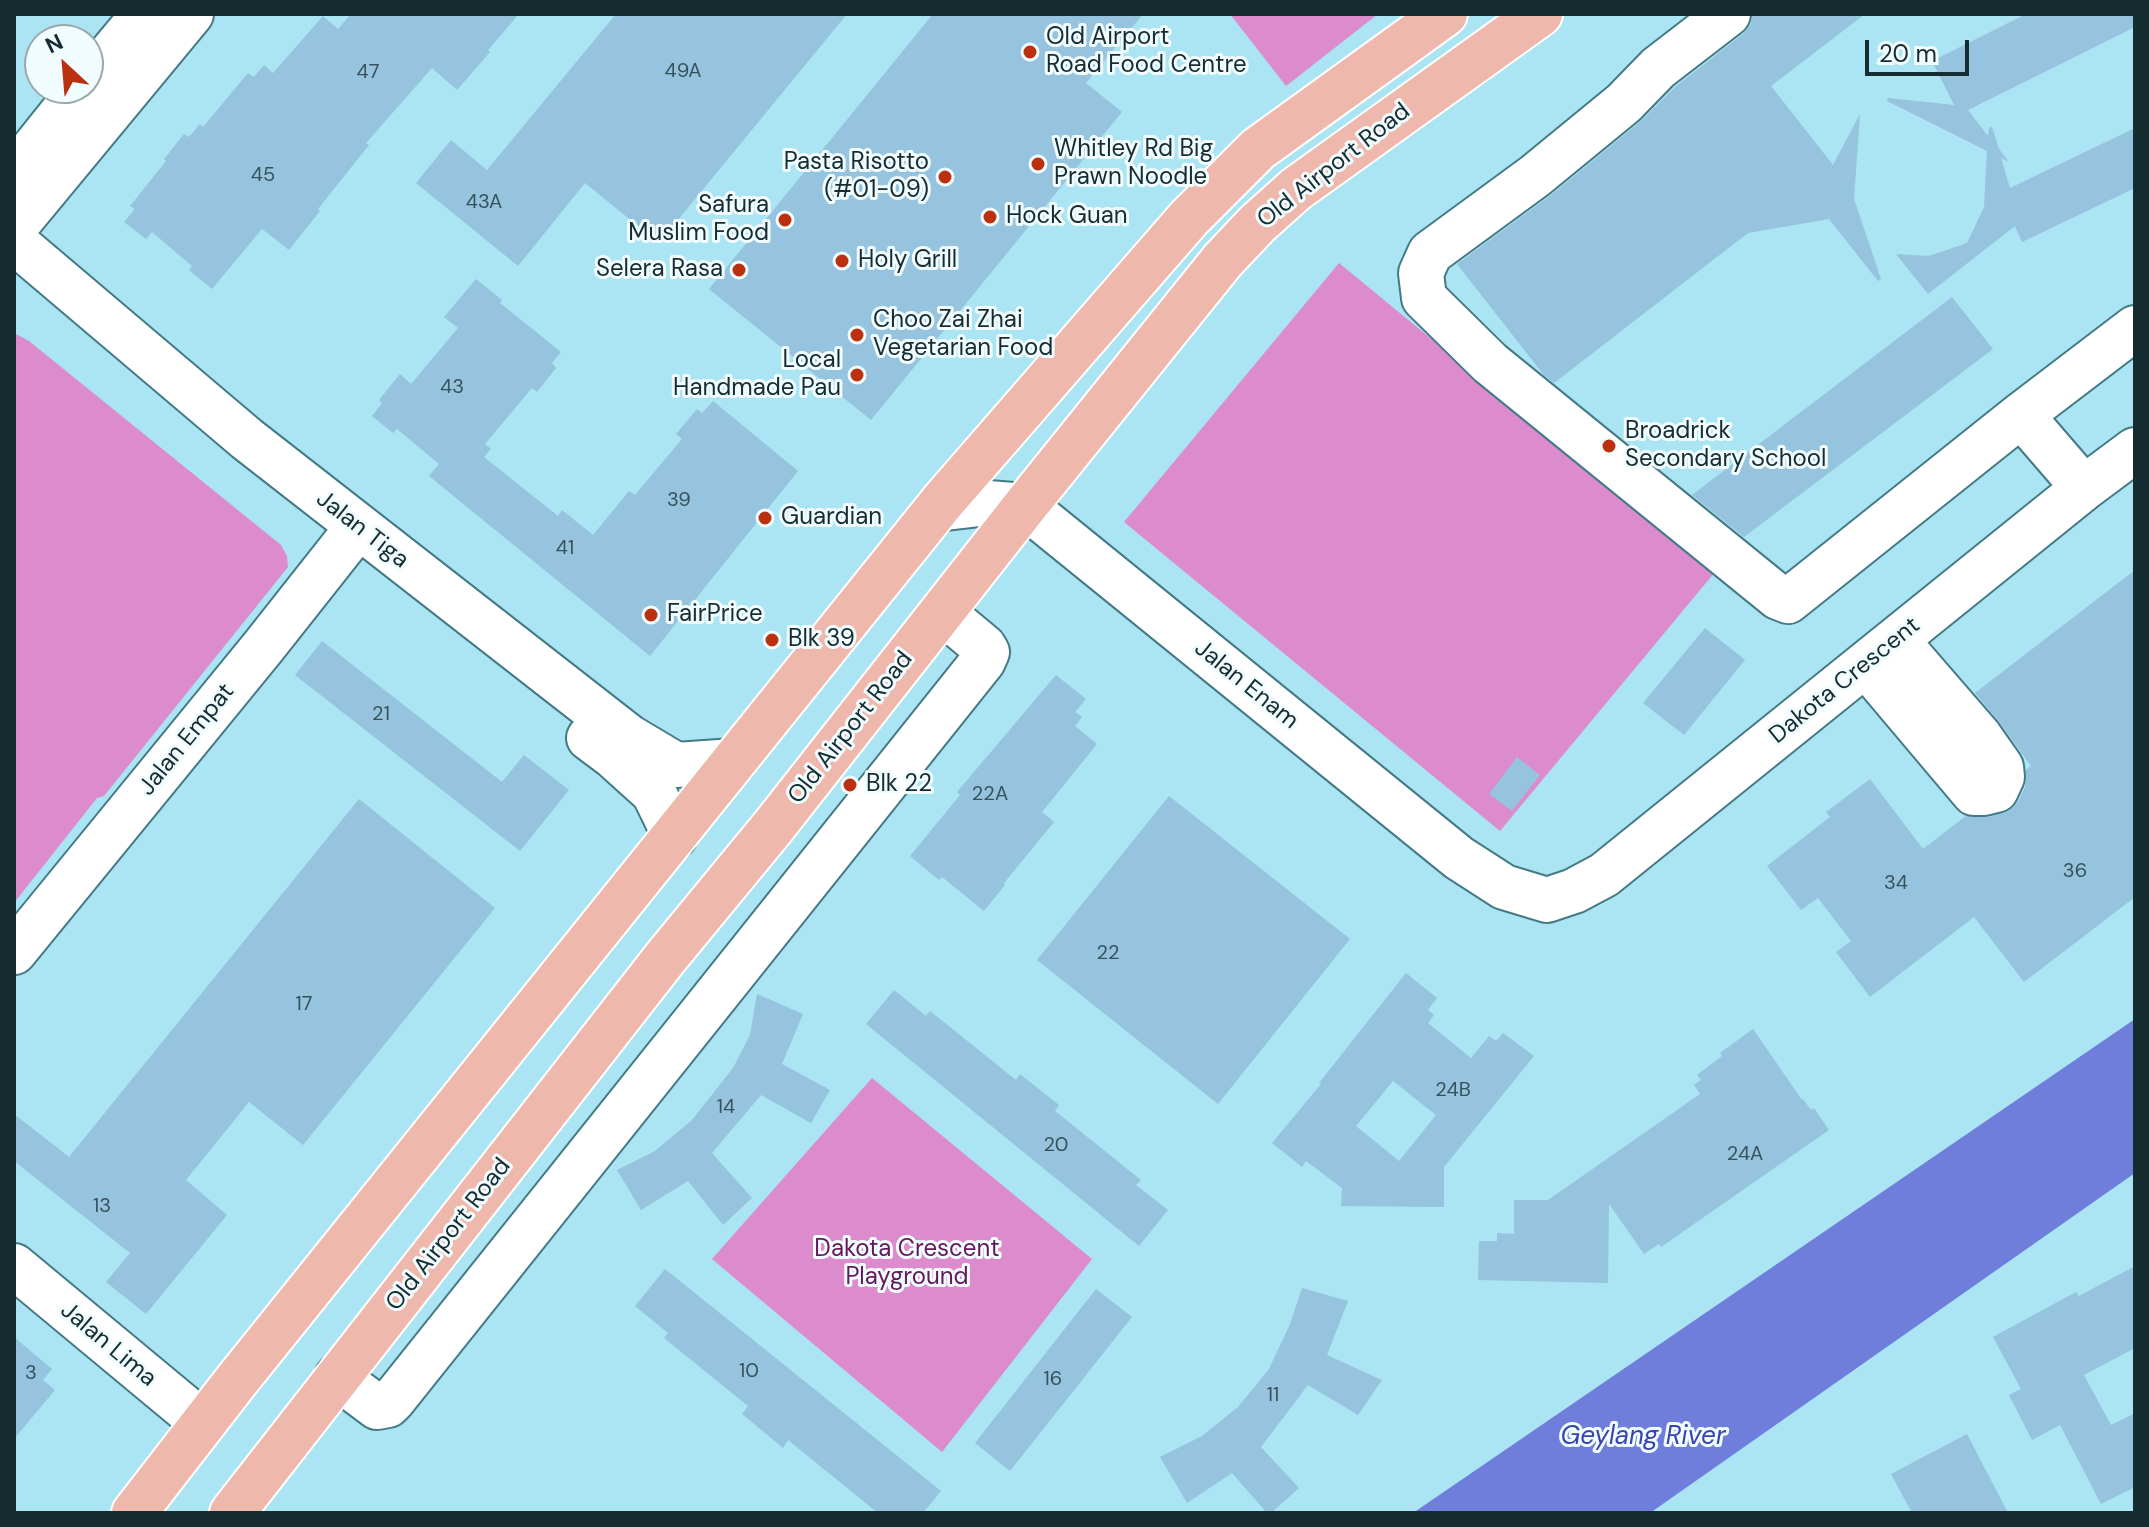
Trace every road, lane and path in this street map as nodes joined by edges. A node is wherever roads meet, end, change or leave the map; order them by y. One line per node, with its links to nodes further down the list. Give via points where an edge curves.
1 (144, 14): 6 (street)
2 (191, 14): 9 (street)
3 (1445, 14): 18 (main road, via 1258,149 1189,218)
4 (1728, 14): 13 (street, via 1535,176 1430,253 1421,273 1424,298 1490,363 1788,601)
5 (1537, 15): 17 (main road, Old Airport Road, via 1296,189 1257,224)
6 (104, 62)
7 (69, 104): 8 (street)
8 (14, 173)
9 (14, 228)
10 (14, 244): 14 (street, Jalan Tiga)
11 (14, 278): 14 (street, Jalan Tiga)
12 (2135, 328): 13 (street)
13 (2021, 415): 16 (street)
14 (238, 450): 19 (street, Jalan Tiga)
15 (2135, 450): 16 (street, Dakota Crescent)
16 (2084, 488): 21 (street, Dakota Crescent)
17 (1025, 506): 18 (street, via 988,503); 20 (main road, Old Airport Road); 25 (street, Jalan Enam, via 1459,858 1504,887)
18 (937, 509): 23 (main road)
19 (349, 538): 23 (street, Jalan Tiga, via 676,765); 24 (street, Jalan Tiga, via 654,793); 26 (street, Jalan Empat)
20 (942, 612): 28 (main road, Old Airport Road); 28 (street, via 984,647 983,661 393,1400 377,1407)
21 (1881, 652): 22 (street, via 1980,737); 25 (street, Dakota Crescent, via 1604,875)
22 (2003, 749)
23 (734, 761): 24 (main road)
24 (675, 836): 29 (main road)
25 (1547, 900)
26 (14, 952)
27 (14, 1266): 29 (street, Jalan Lima)
28 (337, 1377): 31 (main road, Old Airport Road)
29 (203, 1423): 30 (main road)
30 (134, 1513)
31 (232, 1513)

